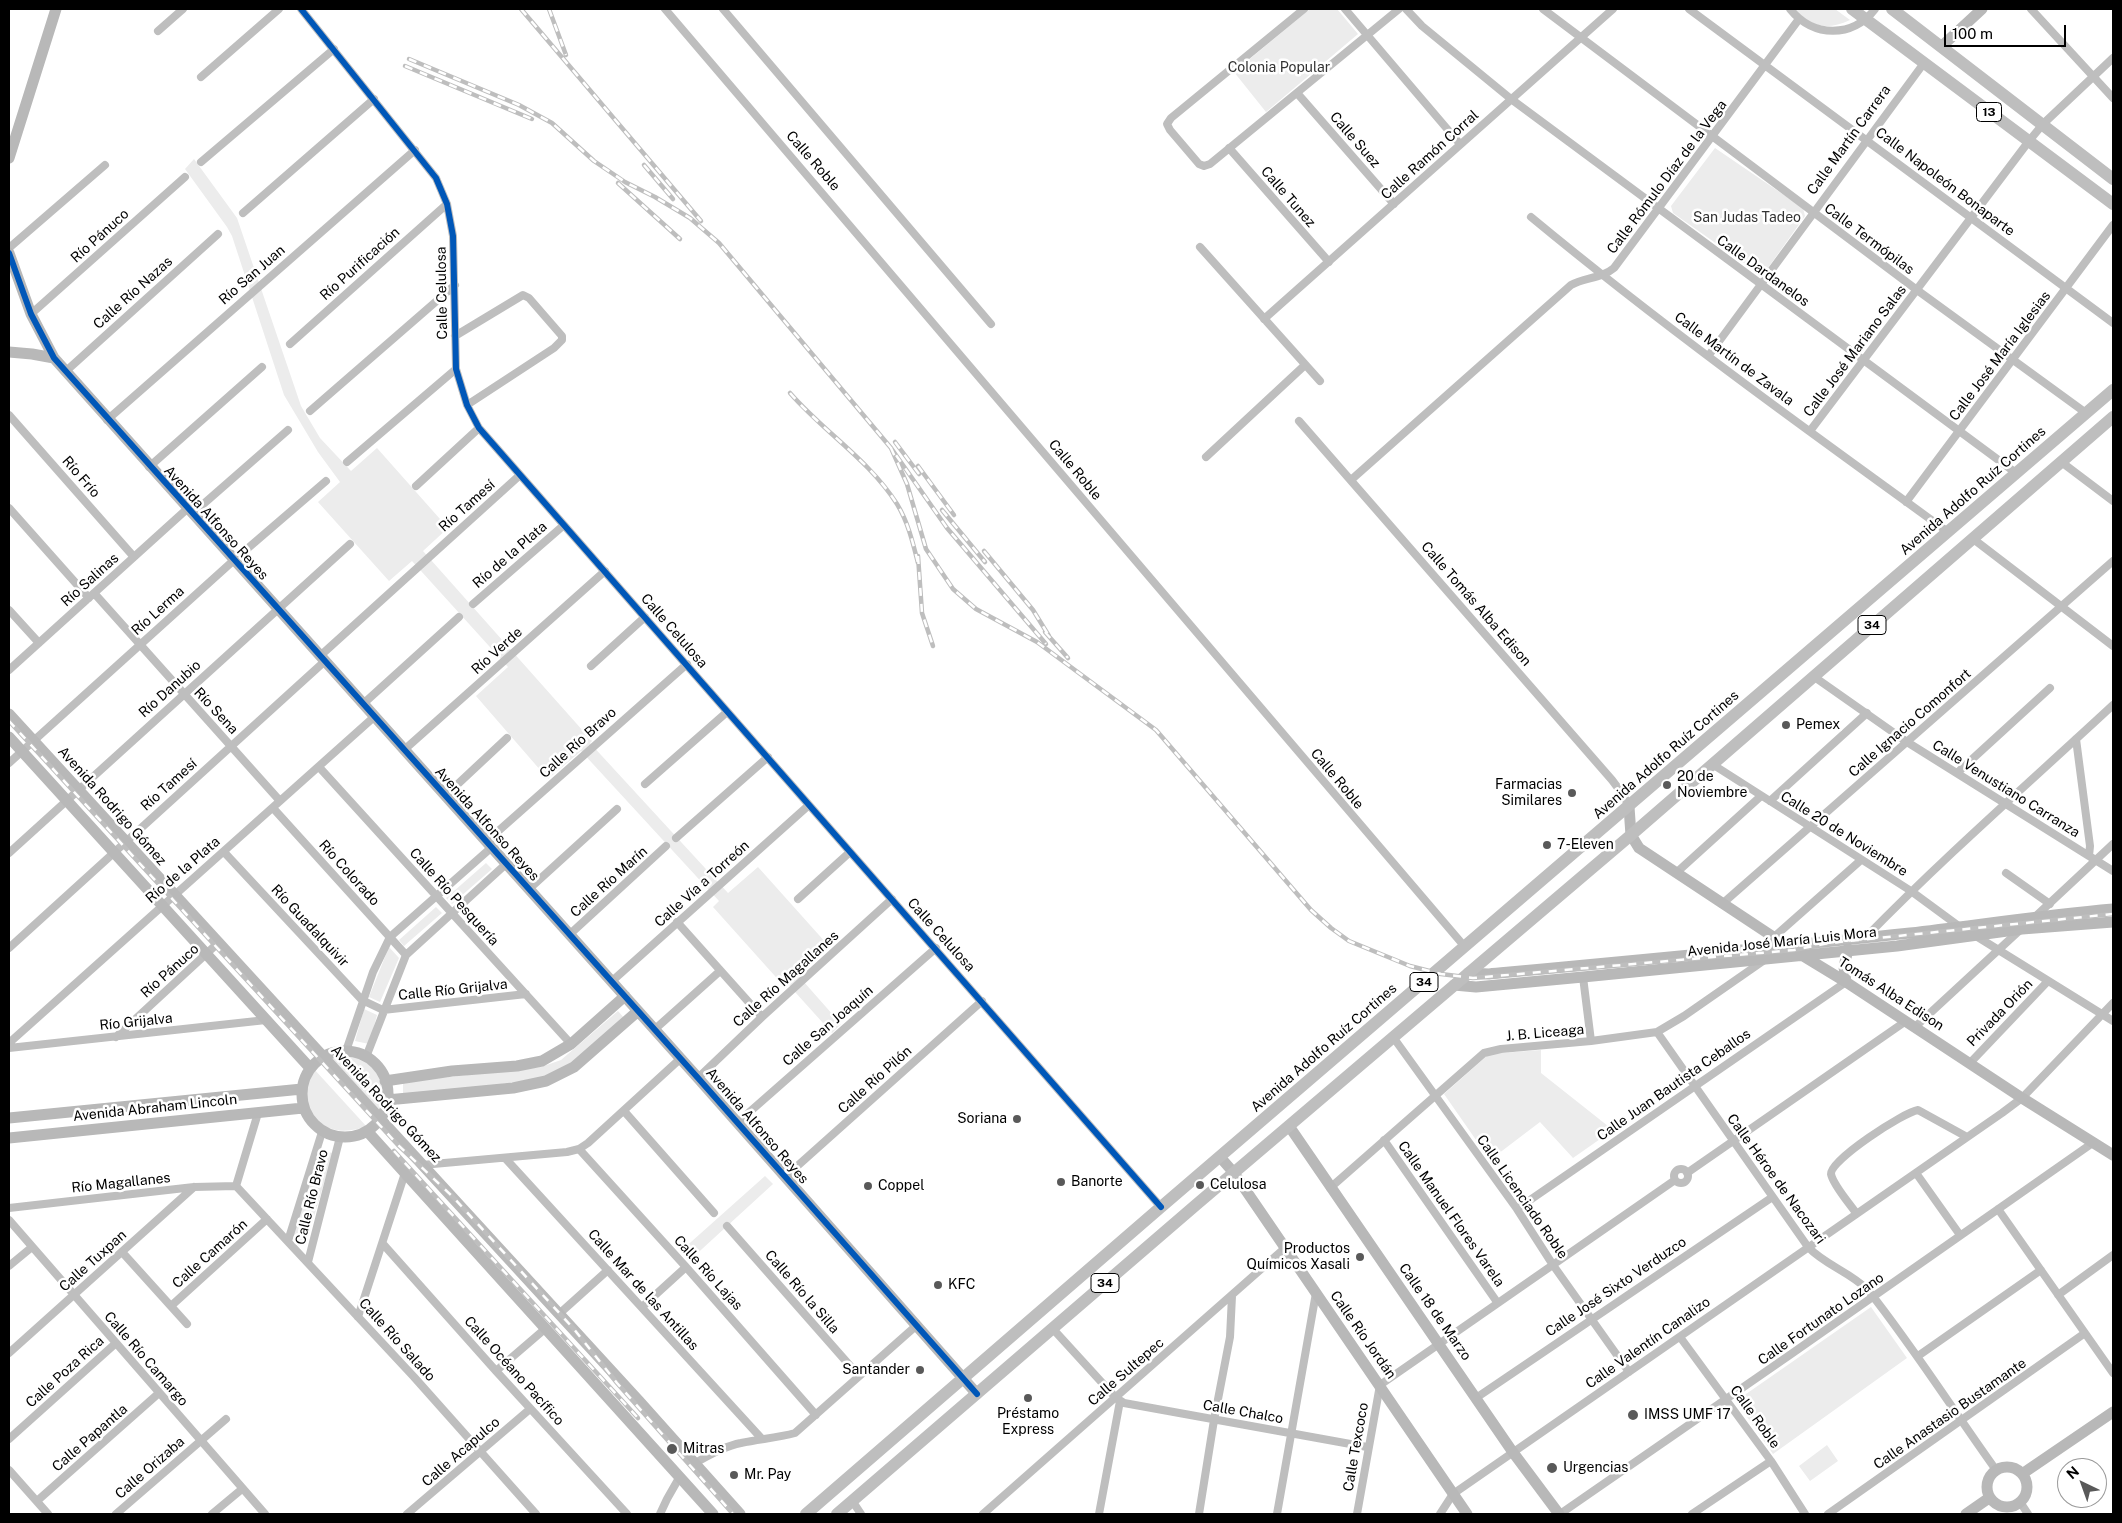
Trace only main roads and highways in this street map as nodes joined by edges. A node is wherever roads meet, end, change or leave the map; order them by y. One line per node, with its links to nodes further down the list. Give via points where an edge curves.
1 (1852, 9): 4 (main road, 13)
2 (1892, 9): 3 (main road, 13)
3 (2113, 179)
4 (2113, 204)
5 (2112, 391): 7 (main road, Avenida Adolfo Ruíz Cortines / 34)
6 (2113, 417): 8 (main road, 34, via 1631,835)
7 (806, 1514)
8 (837, 1514)

